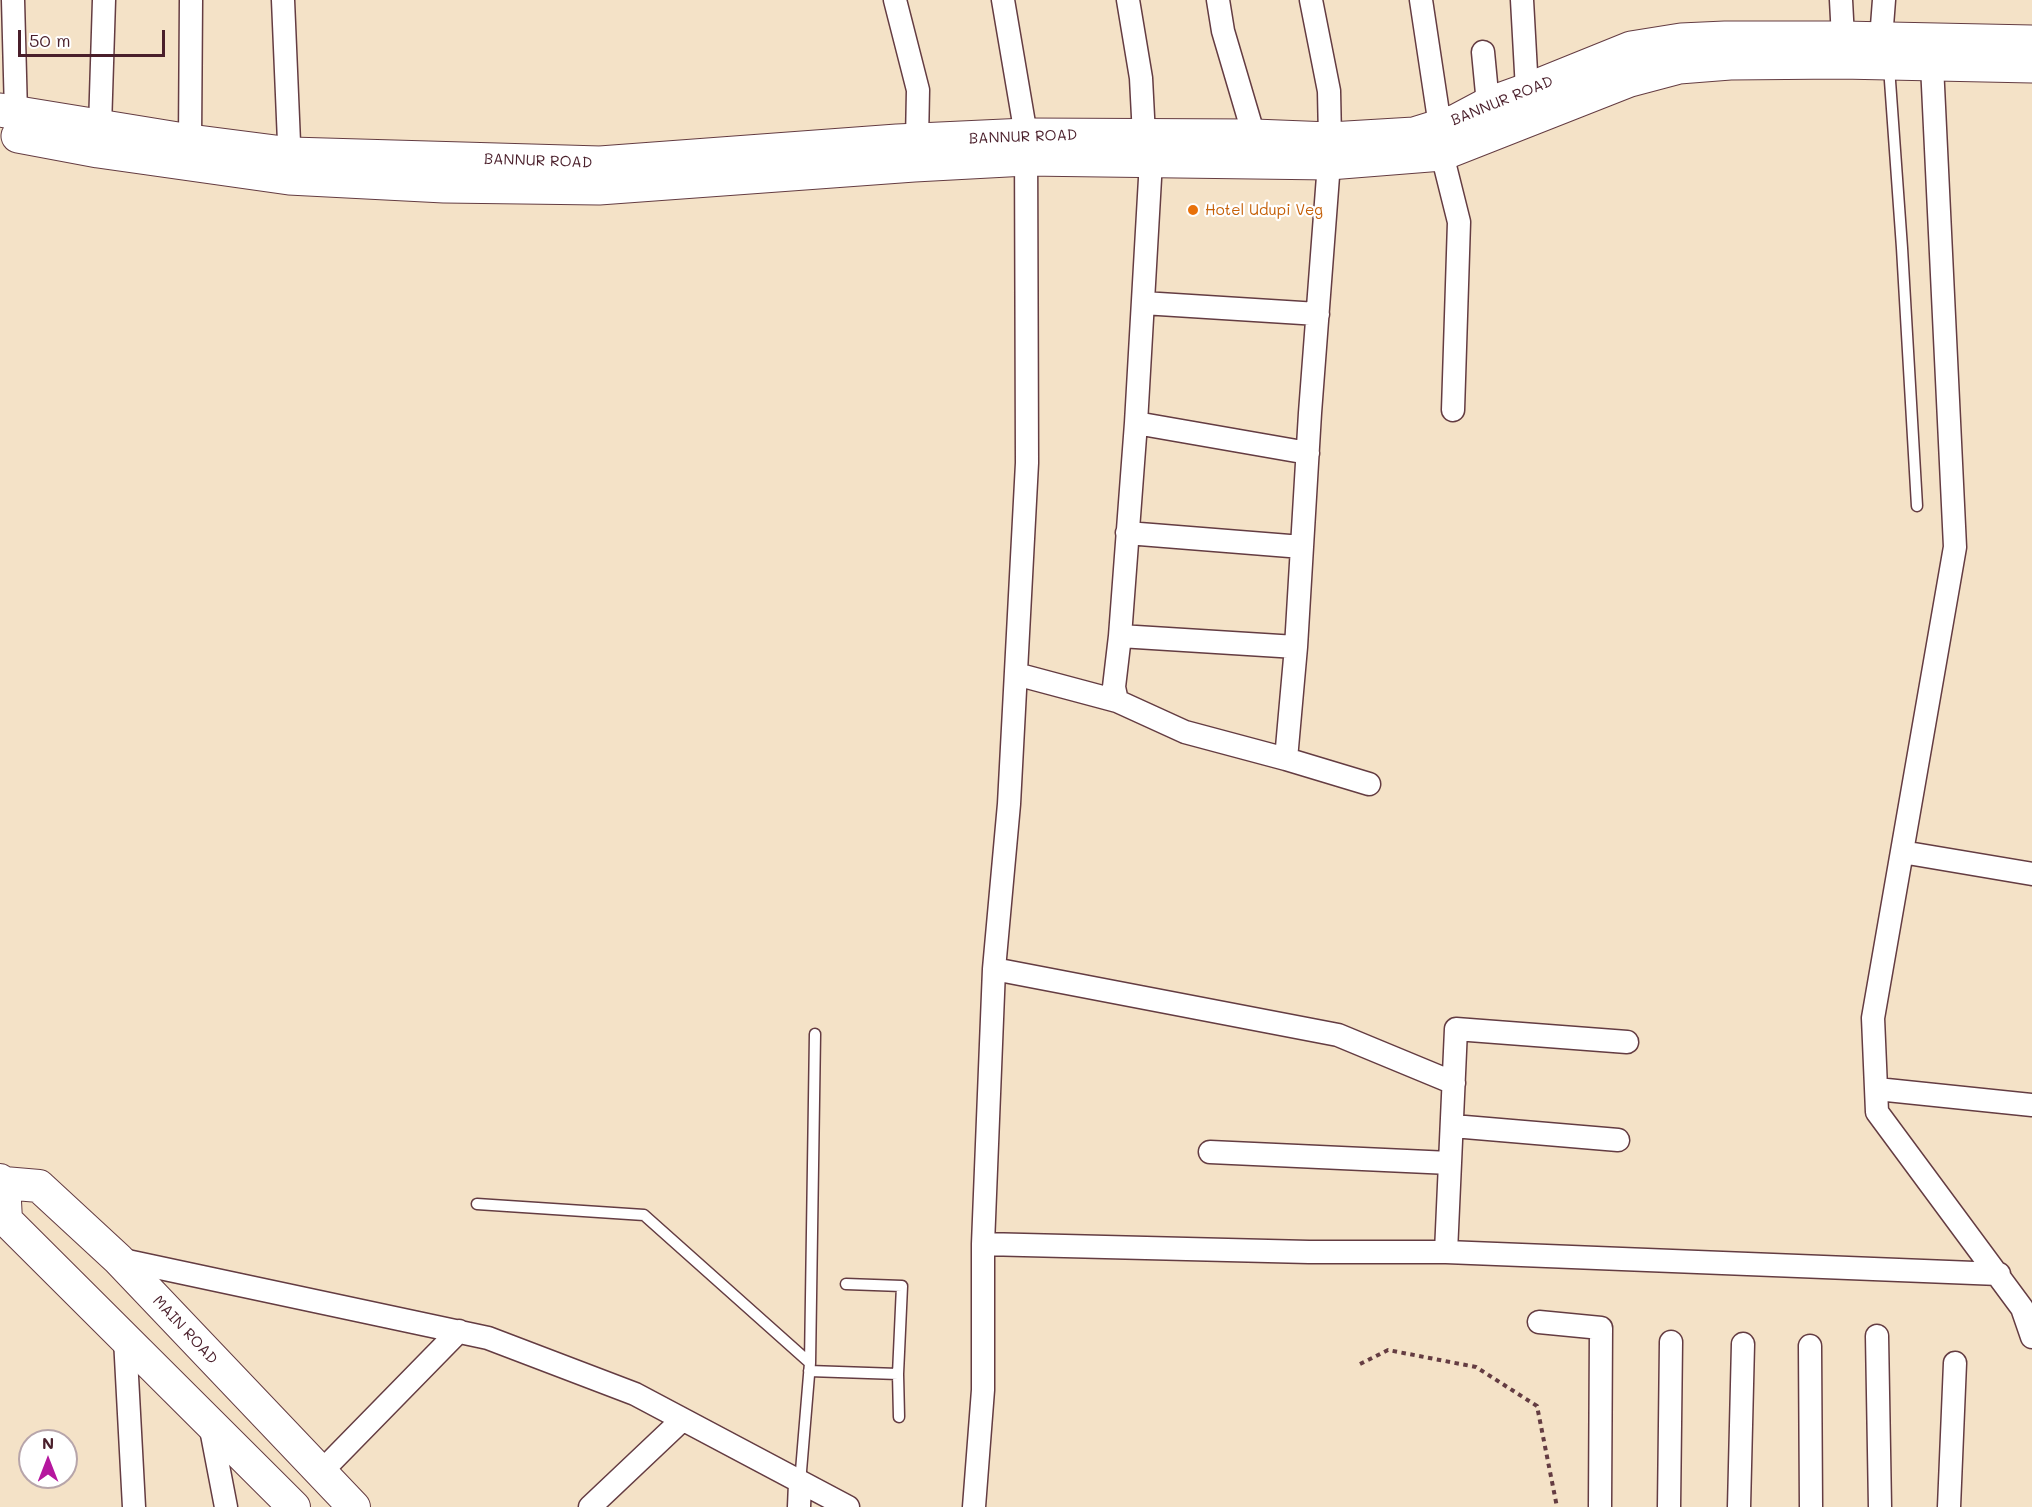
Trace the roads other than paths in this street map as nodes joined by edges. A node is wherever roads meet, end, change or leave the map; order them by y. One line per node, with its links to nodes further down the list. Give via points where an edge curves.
1 (13, 0): 22 (street)
2 (104, 0): 23 (street)
3 (191, 0): 26 (street)
4 (283, 0): 31 (street)
5 (895, 0): 27 (street, via 918,90)
6 (1003, 0): 28 (street)
7 (1128, 0): 29 (street)
8 (1218, 0): 24 (street, via 1223,32)
9 (1311, 0): 30 (street, via 1329,91)
10 (1421, 0): 25 (street)
11 (1522, 0): 20 (street)
12 (1841, 0): 14 (street)
13 (1884, 0): 16 (street)
14 (1843, 38): 16 (main road, BANNUR ROAD); 20 (main road, BANNUR ROAD, via 1681,40 1631,48)
15 (2032, 42): 16 (main road, BANNUR ROAD)
16 (1885, 51): 18 (main road); 25 (main road, via 1841,62 1679,67); 37 (lane, via 1904,271)
17 (1483, 52): 21 (street)
18 (1932, 65): 19 (main road); 46 (street, via 1955,547)
19 (2032, 66)
20 (1527, 90): 21 (main road, BANNUR ROAD)
21 (1488, 104): 25 (main road, BANNUR ROAD, via 1456,121)
22 (5, 119): 23 (main road, BANNUR ROAD); 31 (main road, via 98,151)
23 (100, 127): 26 (main road, BANNUR ROAD)
24 (1254, 136): 29 (main road, BANNUR ROAD); 30 (main road, BANNUR ROAD)
25 (1441, 140): 30 (main road, BANNUR ROAD, via 1414,134); 34 (street, via 1459,222)
26 (190, 141): 31 (main road, BANNUR ROAD)
27 (917, 141): 28 (main road, BANNUR ROAD); 31 (main road, BANNUR ROAD, via 600,163)
28 (1026, 147): 29 (main road, BANNUR ROAD); 31 (main road, via 902,166 598,188 444,186); 42 (street, via 1027,463)
29 (1148, 148): 30 (main road); 32 (street)
30 (1330, 151): 33 (street)
31 (290, 166)
32 (1143, 303): 33 (street); 35 (street)
33 (1318, 314): 36 (street)
34 (1453, 410)
35 (1136, 423): 36 (street); 38 (street)
36 (1308, 453): 39 (street)
37 (1917, 506)
38 (1127, 533): 39 (street); 40 (street)
39 (1302, 547): 41 (street)
40 (1120, 636): 41 (street); 43 (street, via 1114,687)
41 (1296, 647): 44 (street)
42 (1016, 674): 43 (street); 48 (street)
43 (1118, 701): 44 (street, via 1185,732)
44 (1286, 759): 45 (street)
45 (1369, 784)
46 (1902, 852): 47 (street); 52 (street, via 1873,1018)
47 (2032, 874)
48 (994, 969): 51 (street, via 1338,1035); 60 (street)
49 (814, 1034): 74 (lane)
50 (1627, 1042): 51 (street, via 1456,1029)
51 (1454, 1083): 54 (street)
52 (1877, 1089): 53 (street); 63 (street, via 1877,1112)
53 (2032, 1105)
54 (1453, 1126): 55 (street); 57 (street)
55 (1618, 1140)
56 (1210, 1152): 57 (street)
57 (1450, 1163): 61 (street)
58 (2, 1182): 62 (street, MAIN ROAD, via 39,1186); 69 (street, via 6,1220)
59 (477, 1204): 74 (lane, via 644,1215)
60 (983, 1244): 61 (street); 88 (street, via 983,1390)
61 (1446, 1252): 63 (street)
62 (118, 1259): 66 (street); 79 (street, MAIN ROAD)
63 (1999, 1274): 68 (street, via 2022,1308)
64 (846, 1284): 75 (lane, via 902,1286)
65 (1539, 1322): 89 (street, via 1601,1328)
66 (459, 1331): 77 (street, via 488,1338 635,1394); 79 (street)
67 (1877, 1336): 93 (street)
68 (2032, 1336)
69 (125, 1339): 78 (street); 81 (street)
70 (1671, 1342): 90 (street)
71 (1743, 1344): 91 (street)
72 (1810, 1346): 92 (street)
73 (1955, 1363): 94 (street)
74 (810, 1367): 75 (lane); 80 (lane)
75 (898, 1374): 76 (lane)
76 (899, 1417)
77 (682, 1420): 80 (street); 85 (street)
78 (210, 1424): 82 (street); 83 (street)
79 (320, 1473): 84 (street, MAIN ROAD)
80 (800, 1483): 86 (street); 87 (street)
81 (134, 1507)
82 (226, 1507)
83 (294, 1507)
84 (354, 1507)
85 (590, 1507)
86 (799, 1507)
87 (848, 1507)
88 (974, 1507)
89 (1600, 1507)
90 (1669, 1507)
91 (1739, 1507)
92 (1811, 1507)
93 (1880, 1507)
94 (1949, 1507)

